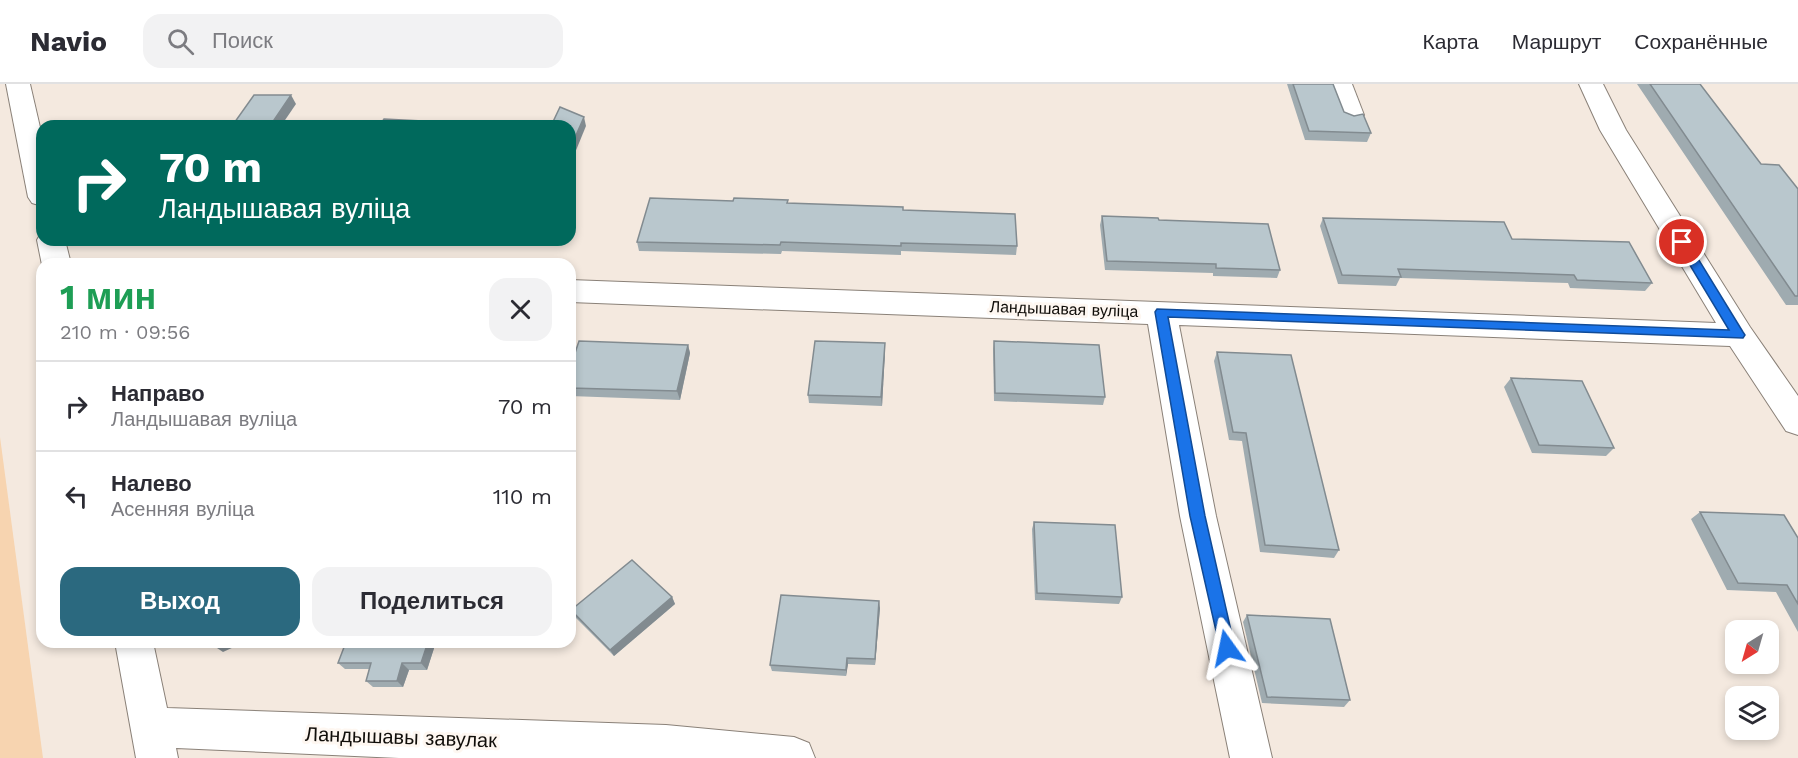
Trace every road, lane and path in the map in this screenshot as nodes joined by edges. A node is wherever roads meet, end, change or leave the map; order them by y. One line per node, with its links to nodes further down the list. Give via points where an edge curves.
1 (18, 84): 5 (street)
2 (1340, 84): 4 (street)
3 (1591, 84): 8 (street, via 1613,130)
4 (1351, 115)
5 (36, 168)
6 (576, 291): 7 (street, Ландышавая вуліца)
7 (1161, 312): 8 (street, Ландышавая вуліца); 13 (street, via 1198,516)
8 (1739, 335): 9 (street)
9 (1798, 422)
10 (135, 648): 11 (street)
11 (154, 742): 12 (street, Ландышавы завулак, via 379,737 666,746)
12 (794, 758)
13 (1251, 758)

